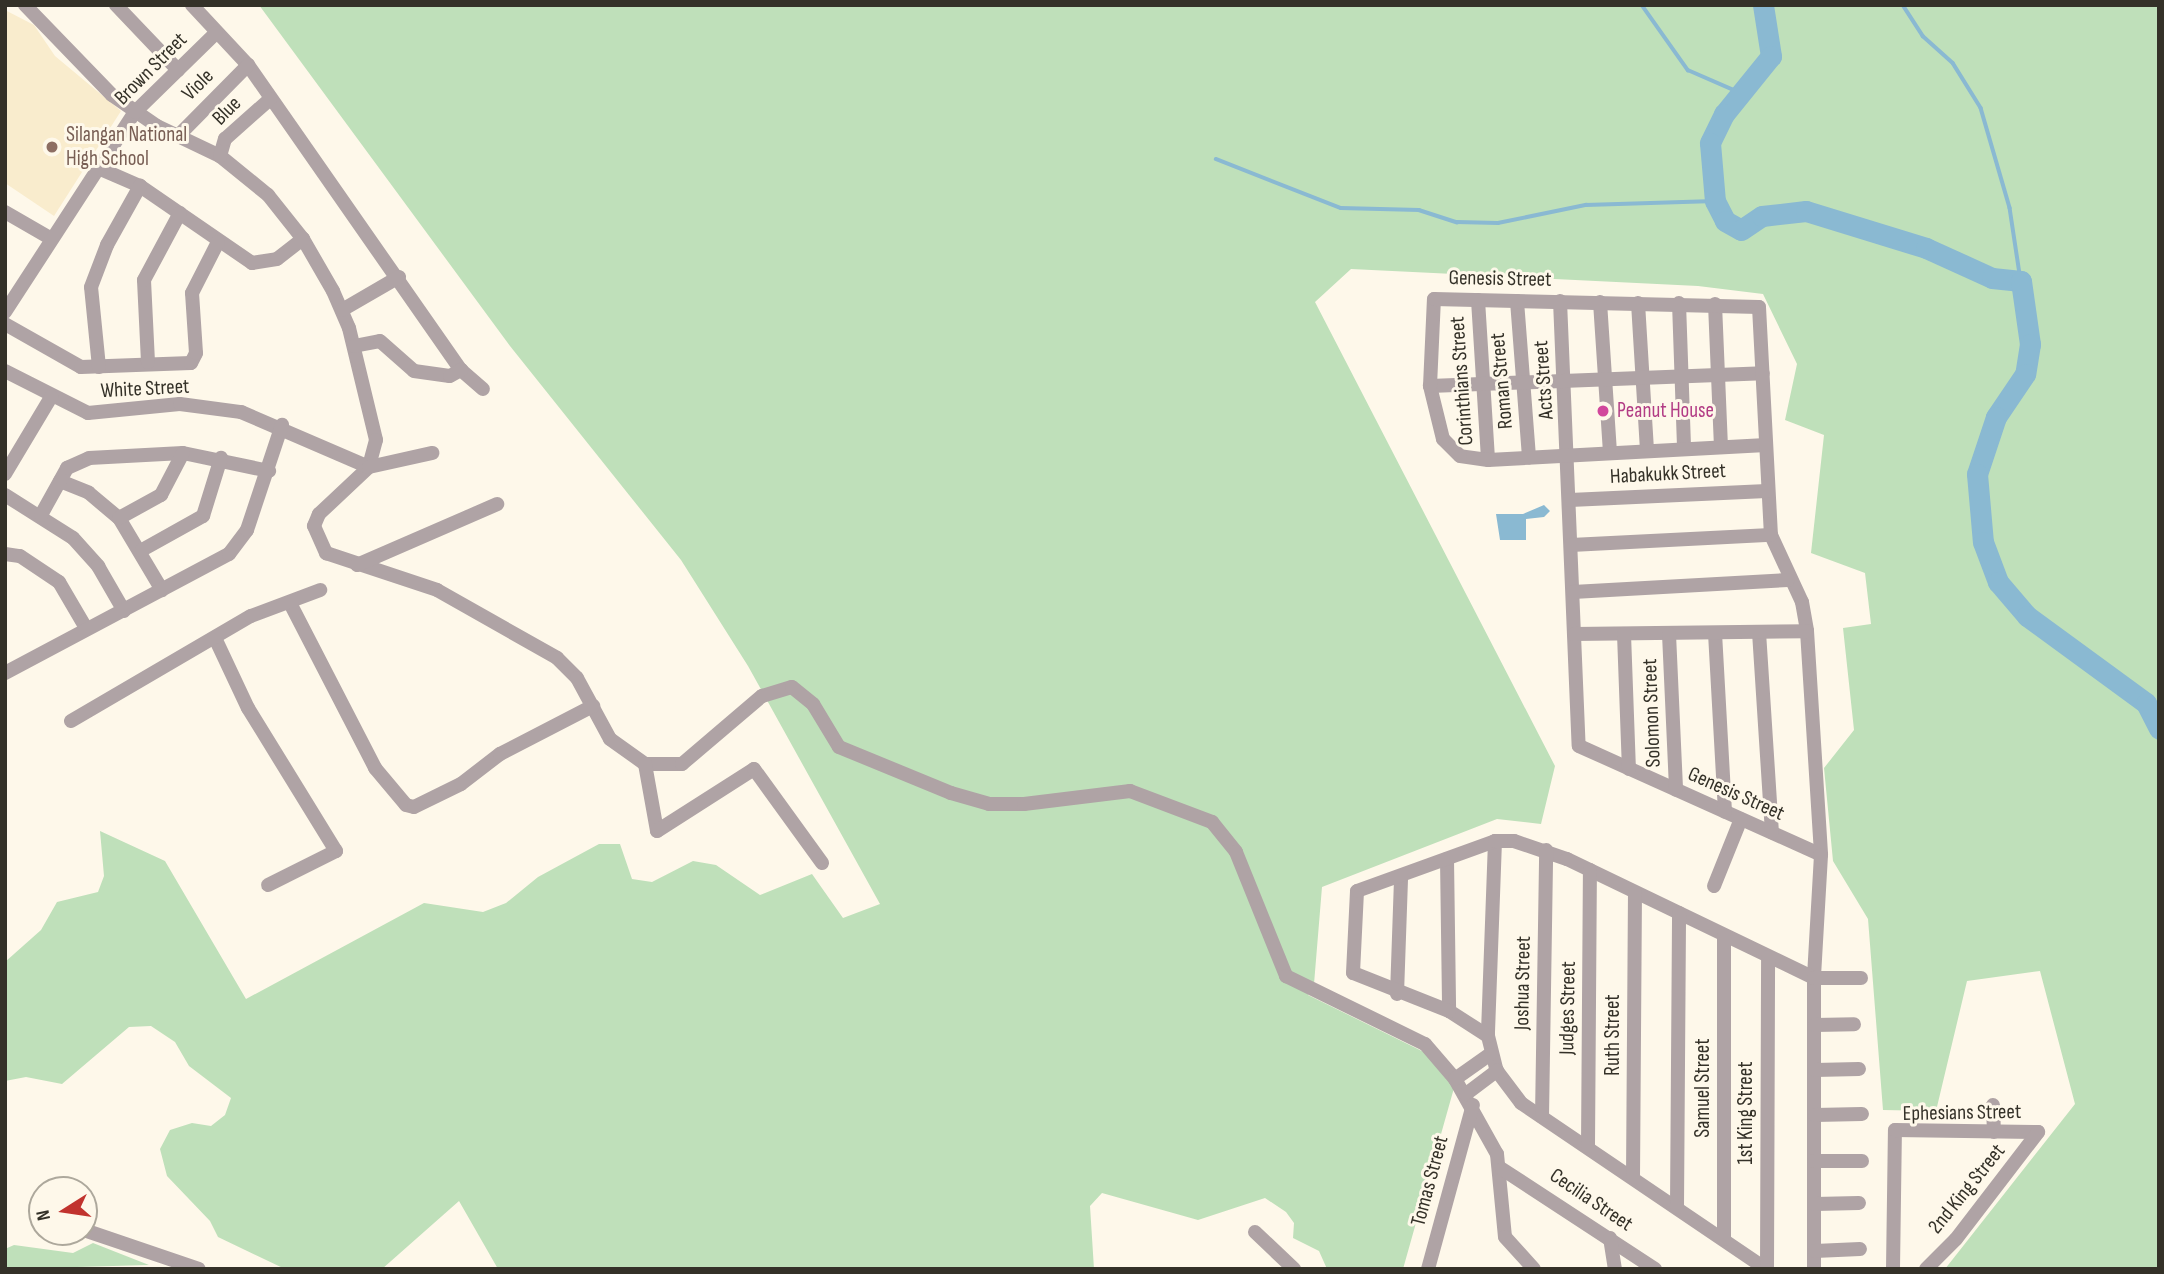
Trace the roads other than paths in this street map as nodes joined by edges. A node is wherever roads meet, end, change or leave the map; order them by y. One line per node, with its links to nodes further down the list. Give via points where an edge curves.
1 (25, 5): 8 (street, via 93,78)
2 (116, 5): 6 (street)
3 (192, 5): 4 (street)
4 (216, 33): 5 (street); 6 (street, Brown Street)
5 (248, 65): 7 (street); 9 (street, Viole)
6 (178, 70): 8 (street, Brown Street)
7 (270, 99): 10 (street, Blue, via 225,139); 18 (street)
8 (135, 112): 9 (street); 11 (street, Brown Street)
9 (178, 136): 10 (street)
10 (220, 156): 16 (street, via 268,195)
11 (96, 167): 12 (street); 15 (street, Brown Street)
12 (140, 186): 14 (street); 31 (street, via 107,245 91,287)
13 (6, 213): 15 (street)
14 (180, 213): 17 (street); 30 (street, via 144,279)
15 (50, 238): 27 (street, Brown Street)
16 (303, 239): 17 (street, via 262,263 252,263); 26 (street)
17 (218, 242): 30 (street, via 192,293 195,360)
18 (400, 277): 26 (street); 32 (street)
19 (1478, 300): 20 (street, Genesis Street); 41 (street, Corinthians Street); 42 (street, Genesis Street, via 1434,299)
20 (1517, 301): 21 (street, Genesis Street); 40 (street, Roman Street)
21 (1560, 301): 22 (street, Genesis Street); 39 (street, Acts Street)
22 (1600, 302): 23 (street, Genesis Street); 38 (street)
23 (1638, 303): 24 (street, Genesis Street); 37 (street)
24 (1679, 303): 25 (street, Genesis Street); 36 (street)
25 (1715, 304): 34 (street, Genesis Street, via 1759,307); 35 (street)
26 (342, 310): 29 (street)
27 (5, 312)
28 (5, 324): 31 (street, via 81,367)
29 (354, 346): 32 (street, via 380,341 414,371 450,376); 57 (street, via 375,431)
30 (148, 362): 31 (street)
31 (99, 368)
32 (461, 370): 43 (street)
33 (5, 371): 44 (street, White Street)
34 (1763, 373): 35 (street); 46 (street, Genesis Street)
35 (1718, 374): 36 (street); 47 (street)
36 (1682, 376): 37 (street); 48 (street)
37 (1643, 377): 38 (street); 49 (street)
38 (1605, 379): 39 (street); 50 (street)
39 (1566, 380): 40 (street); 53 (street, Acts Street)
40 (1523, 382): 41 (street); 55 (street, Roman Street)
41 (1483, 384): 42 (street); 56 (street, Corinthians Street)
42 (1430, 386): 56 (street, Genesis Street, via 1448,445 1468,459)
43 (482, 389)
44 (51, 397): 45 (street, White Street, via 88,413 180,404 241,412); 59 (street)
45 (282, 425): 57 (street, White Street); 58 (street)
46 (1766, 445): 47 (street); 61 (street, Genesis Street)
47 (1721, 446): 48 (street)
48 (1684, 448): 49 (street)
49 (1647, 450): 50 (street)
50 (1610, 452): 53 (street)
51 (183, 453): 54 (street); 60 (street, via 89,458 67,468); 66 (street, via 162,495)
52 (432, 453): 57 (street)
53 (1570, 455): 55 (street, Genesis Street); 63 (street, Genesis Street)
54 (221, 458): 58 (street); 69 (street, via 203,516)
55 (1529, 458): 56 (street, Genesis Street)
56 (1488, 460)
57 (369, 467): 71 (street, via 329,503 314,526 326,553)
58 (269, 471): 73 (street, via 247,530 229,554)
59 (5, 474)
60 (60, 481): 65 (street); 66 (street, via 89,493)
61 (1768, 491): 63 (street, Habakukk Street); 67 (street, Genesis Street)
62 (5, 495): 65 (street)
63 (1570, 500): 68 (street, Genesis Street)
64 (497, 504): 71 (street)
65 (41, 515): 77 (street, via 99,566)
66 (119, 518): 69 (street)
67 (1771, 535): 68 (street); 72 (street, Genesis Street)
68 (1571, 545): 75 (street, Genesis Street)
69 (142, 550): 73 (street)
70 (5, 554): 78 (street, via 20,556 59,582)
71 (358, 565): 87 (street, via 437,590 539,647 568,667)
72 (1788, 580): 75 (street); 79 (street, Genesis Street, via 1802,602)
73 (162, 590): 77 (street)
74 (320, 590): 76 (street)
75 (1573, 592): 82 (street, Genesis Street)
76 (290, 603): 85 (street); 87 (street, via 375,768 414,807)
77 (124, 611): 78 (street)
78 (86, 628): 86 (street)
79 (1807, 631): 80 (street); 97 (street, Genesis Street)
80 (1759, 632): 81 (street); 94 (street)
81 (1714, 633): 84 (street); 92 (street)
82 (1574, 634): 83 (street); 90 (street, Genesis Street, via 1579,746)
83 (1624, 634): 84 (street); 90 (street)
84 (1669, 634): 91 (street, Solomon Street)
85 (215, 638): 88 (street); 102 (street, via 248,708 336,851)
86 (5, 672)
87 (593, 706): 89 (street, via 610,740)
88 (71, 721)
89 (645, 764): 99 (street, via 657,831 754,769); 119 (street, via 670,767 694,757 751,705 784,686 806,696 839,747 951,793 989,804 1024,804 1130,791 1195,813 1212,822 1236,852 1286,976 1425,1044)
90 (1629, 769): 91 (street, Genesis Street)
91 (1676, 790): 92 (street, Genesis Street)
92 (1725, 812): 93 (street, Genesis Street)
93 (1741, 819): 94 (street, Genesis Street); 103 (street)
94 (1772, 833): 97 (street, Genesis Street)
95 (1495, 841): 96 (street); 98 (street); 114 (street)
96 (1546, 850): 100 (street); 124 (street, Joshua Street)
97 (1821, 855): 108 (street, Genesis Street)
98 (1447, 859): 101 (street); 111 (street)
99 (822, 863)
100 (1590, 870): 104 (street); 127 (street, Judges Street)
101 (1401, 879): 110 (street); 110 (street, via 1357,891 1353,973)
102 (268, 885)
103 (1714, 886)
104 (1635, 893): 105 (street); 131 (street, Ruth Street)
105 (1679, 913): 106 (street); 134 (street)
106 (1724, 936): 107 (street); 138 (street, Samuel Street)
107 (1768, 957): 108 (street); 148 (street, 1st King Street)
108 (1814, 978): 109 (street); 113 (street, Genesis Street)
109 (1861, 978)
110 (1397, 994): 111 (street)
111 (1449, 1011): 114 (street)
112 (1854, 1024): 113 (street)
113 (1815, 1026): 117 (street, Genesis Street)
114 (1488, 1036): 115 (street)
115 (1489, 1055): 118 (street); 119 (street)
116 (1858, 1069): 117 (street)
117 (1815, 1070): 123 (street, Genesis Street)
118 (1497, 1071): 120 (street); 124 (street, via 1521,1103)
119 (1455, 1079): 120 (street)
120 (1469, 1099): 130 (street); 141 (street, Tomas Street)
121 (1993, 1105): 125 (street)
122 (1861, 1114): 123 (street)
123 (1815, 1115): 128 (street, Genesis Street)
124 (1542, 1117): 127 (street)
125 (1994, 1132): 126 (street, Ephesians Street); 150 (street, Ephesians Street, via 1895,1130)
126 (2038, 1132): 151 (street, 2nd King Street, via 1956,1239)
127 (1588, 1146): 131 (street)
128 (1814, 1161): 129 (street); 133 (street, Genesis Street)
129 (1862, 1161)
130 (1502, 1169): 137 (street, Cecilia Street); 145 (street, via 1505,1237)
131 (1633, 1177): 134 (street)
132 (1859, 1203): 133 (street)
133 (1815, 1204): 140 (street, Genesis Street)
134 (1677, 1207): 138 (street)
135 (1255, 1232): 143 (street)
136 (98, 1235): 142 (street)
137 (1610, 1238): 146 (street); 147 (street, Cecilia Street)
138 (1724, 1239): 148 (street)
139 (1860, 1249): 140 (street)
140 (1815, 1251): 149 (street, Genesis Street)
141 (1429, 1263): 144 (street)
142 (199, 1269)
143 (1294, 1269)
144 (1442, 1269)
145 (1534, 1269)
146 (1615, 1269)
147 (1655, 1269)
148 (1767, 1269)
149 (1815, 1269)
150 (1893, 1269)
151 (1926, 1269)

